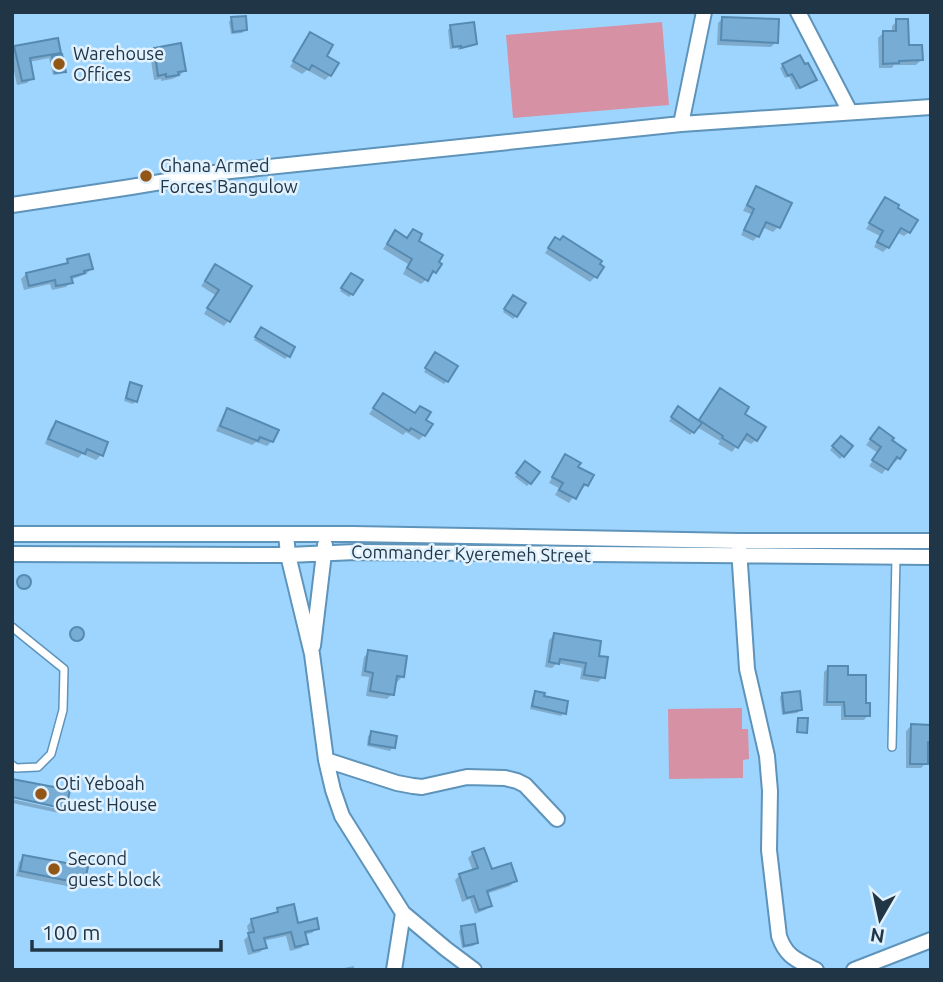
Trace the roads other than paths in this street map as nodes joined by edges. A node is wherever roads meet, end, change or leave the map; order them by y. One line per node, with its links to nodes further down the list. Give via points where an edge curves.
1 (704, 12): 5 (street)
2 (798, 12): 4 (street)
3 (931, 107): 4 (street)
4 (850, 112): 5 (street)
5 (681, 124): 6 (street, via 221,172)
6 (12, 205)
7 (12, 534): 8 (street, Commander Kyeremeh Street)
8 (286, 534): 9 (street, Commander Kyeremeh Street); 14 (street)
9 (325, 534): 10 (street, Commander Kyeremeh Street); 12 (street)
10 (739, 541): 11 (street, Commander Kyeremeh Street); 15 (street)
11 (931, 541)
12 (326, 553): 14 (street, Commander Kyeremeh Street); 15 (street, Commander Kyeremeh Street); 19 (street)
13 (12, 554): 14 (street, Commander Kyeremeh Street)
14 (288, 555): 19 (street)
15 (740, 556): 16 (street, Commander Kyeremeh Street); 28 (street, via 747,669 767,756 769,850 779,936 792,957)
16 (897, 557): 17 (street, Commander Kyeremeh Street); 20 (lane)
17 (931, 557)
18 (12, 627): 22 (lane, via 64,669 62,710 51,754 38,767)
19 (312, 654): 21 (street)
20 (892, 747)
21 (326, 760): 23 (street, via 422,787 467,777 517,781); 24 (street, via 342,816)
22 (12, 765)
23 (557, 819)
24 (403, 913): 26 (street); 27 (street)
25 (931, 940): 29 (street)
26 (394, 970)
27 (474, 970)
28 (816, 970)
29 (854, 970)

